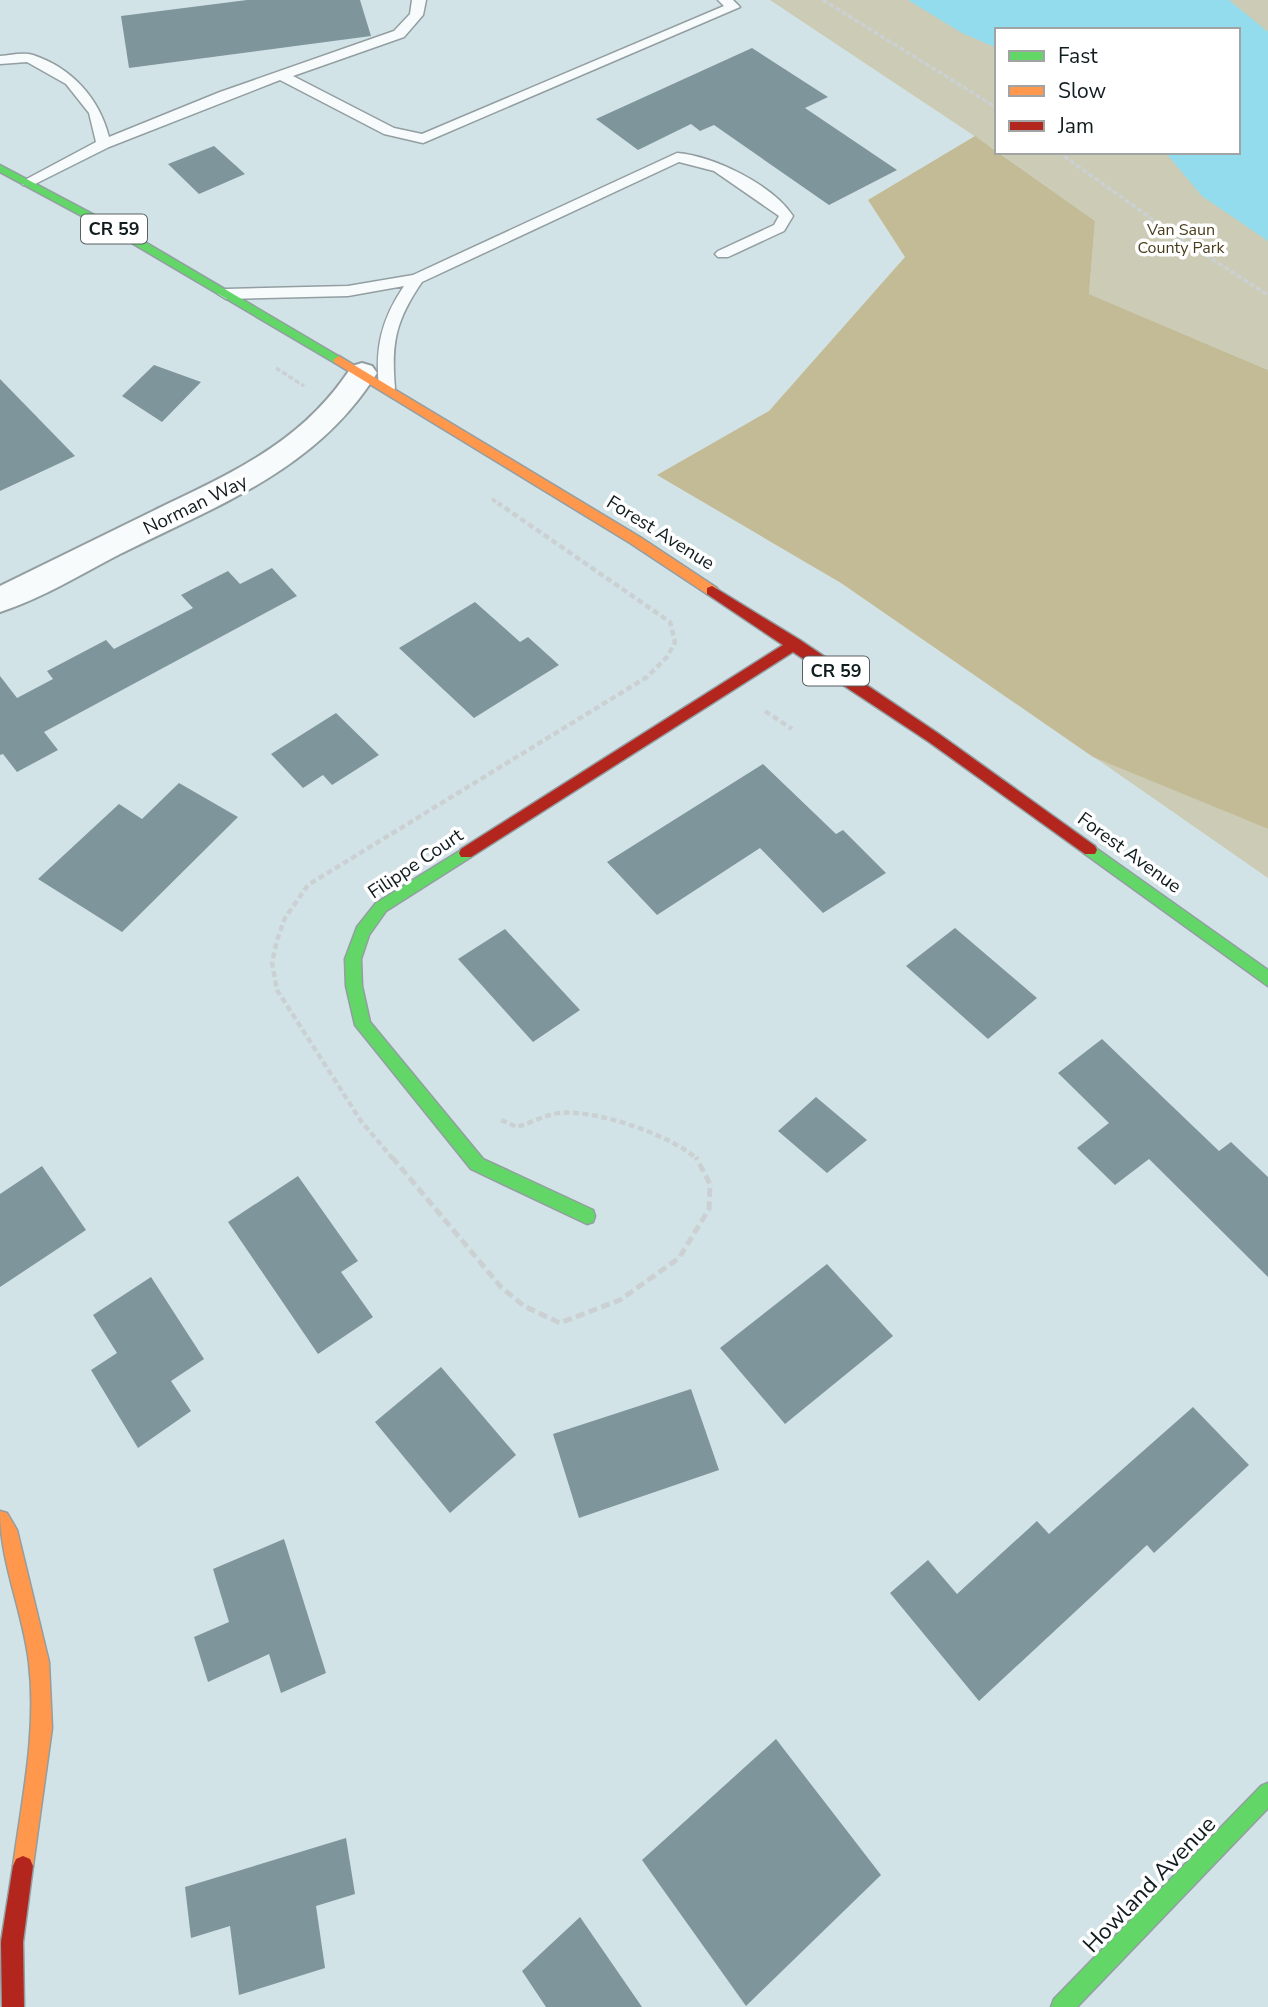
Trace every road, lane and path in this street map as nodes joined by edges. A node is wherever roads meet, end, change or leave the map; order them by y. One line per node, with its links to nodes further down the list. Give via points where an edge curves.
1 (419, 0): 5 (lane, via 416,15 399,34)
2 (724, 0): 5 (lane, via 733,7 423,139 389,131)
3 (823, 0): 6 (path)
4 (0, 60): 7 (lane, via 29,58 71,81 96,113)
5 (281, 75): 7 (lane)
6 (995, 107)
7 (104, 144): 10 (lane)
8 (1061, 154): 14 (path)
9 (0, 168): 10 (main road, Forest Avenue / CR 59)
10 (28, 182): 13 (main road, Forest Avenue / CR 59)
11 (723, 254): 12 (lane, via 783,224 786,216 722,169 688,157 664,161)
12 (417, 279): 13 (lane, via 348,291); 16 (lane, via 393,312)
13 (226, 294): 16 (main road, Forest Avenue / CR 59)
14 (1268, 295)
15 (273, 366): 17 (path)
16 (374, 380): 18 (street, Norman Way, via 301,444 261,471); 19 (main road, Forest Avenue / CR 59)
17 (307, 388)
18 (0, 600)
19 (795, 644): 20 (main road, Forest Avenue / CR 59, via 1041,813); 21 (main road, Filippe Court, via 381,907 362,932 353,959 363,1025 477,1164)
20 (1268, 979)
21 (587, 1216)
22 (0, 1520): 24 (main road, via 8,1530 39,1662 42,1728 12,1942)
23 (1268, 1793): 25 (main road, Howland Avenue)
24 (13, 2007)
25 (1062, 2007)

